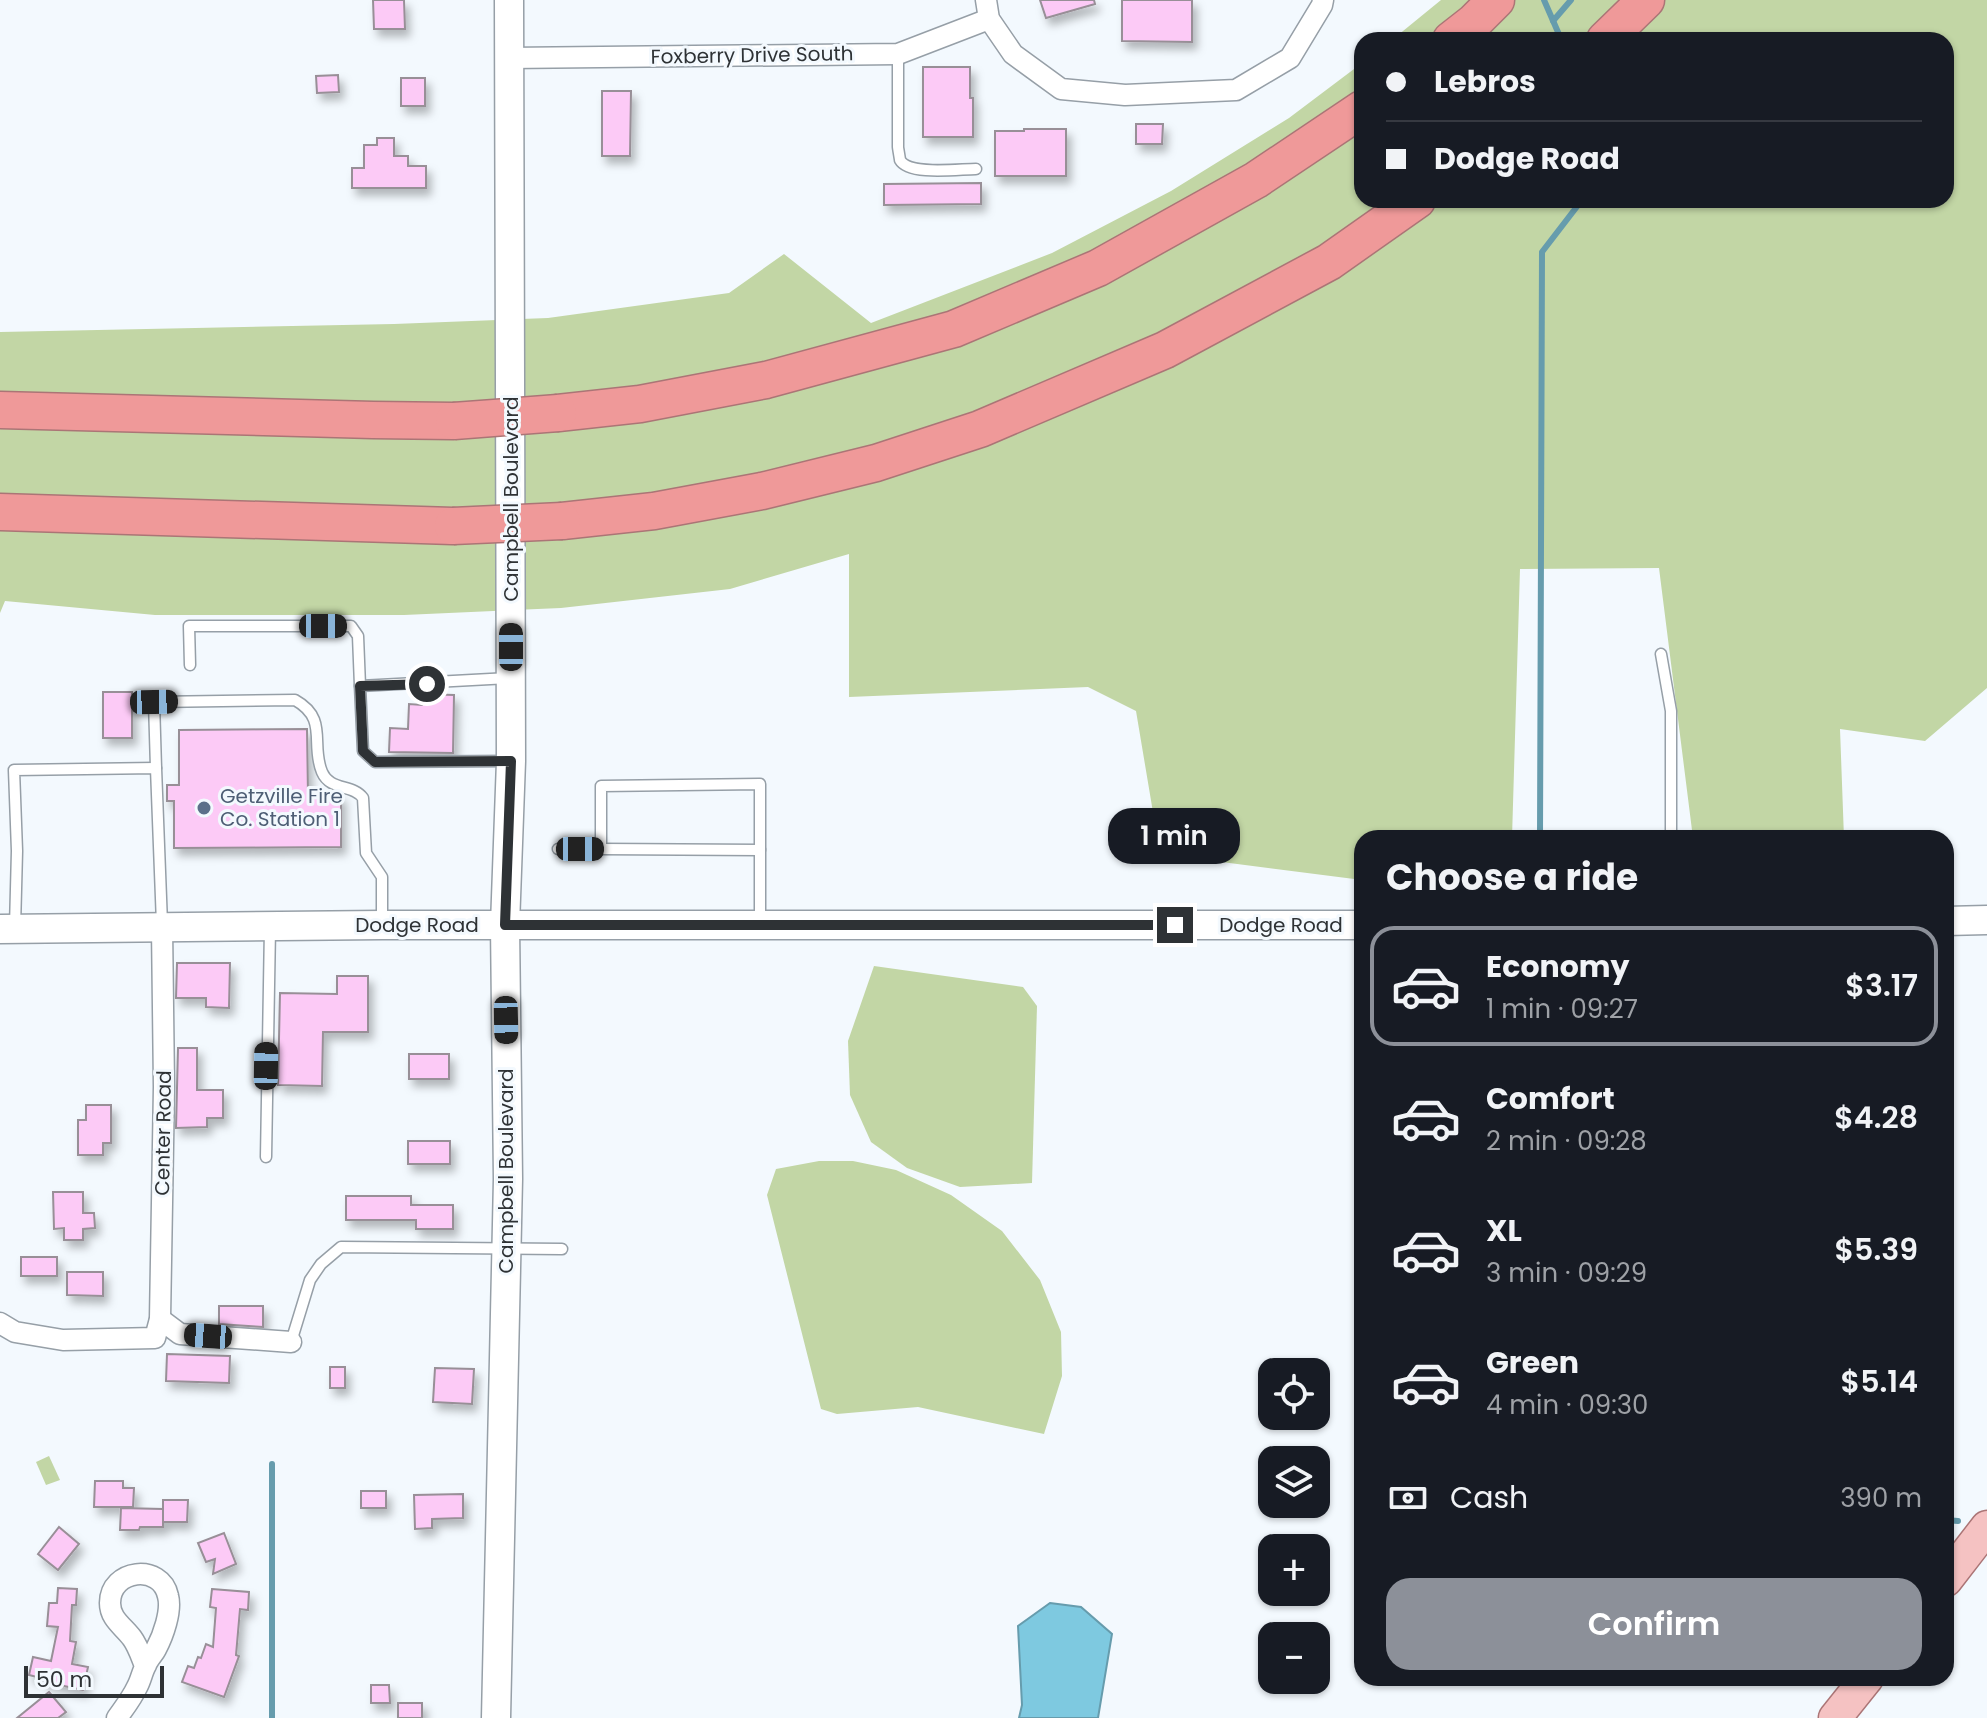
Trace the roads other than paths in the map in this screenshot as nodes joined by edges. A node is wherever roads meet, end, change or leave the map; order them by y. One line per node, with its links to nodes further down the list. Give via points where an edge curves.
1 (509, 0): 9 (main road, Campbell Boulevard)
2 (1323, 0): 5 (street, via 1290,58 1236,90 1125,95 1061,89 1013,54)
3 (1496, 0): 6 (highway)
4 (1646, 0): 7 (highway)
5 (988, 9): 8 (street, Foxberry Drive South)
6 (1461, 32)
7 (1613, 32)
8 (898, 54): 9 (street, Foxberry Drive South); 11 (lane, via 900,160 917,170)
9 (508, 58): 17 (main road, Campbell Boulevard)
10 (1354, 114): 13 (highway, bridge, via 1256,180 1098,268 954,329 766,380 640,404 454,421)
11 (976, 169)
12 (1406, 208): 14 (highway, bridge, via 1329,262 1165,350 980,429 876,463 762,491 654,511 453,526)
13 (0, 410)
14 (0, 512)
15 (1661, 654): 21 (lane, via 1671,711)
16 (190, 665): 18 (lane, via 189,626 351,626 358,636)
17 (511, 678): 18 (lane); 19 (main road, Campbell Boulevard)
18 (360, 686): 19 (lane, via 363,751 375,762)
19 (511, 761): 28 (main road, Campbell Boulevard)
20 (156, 768): 27 (lane, via 154,702 295,700 305,705 314,717 323,777 363,798 366,853 382,877); 32 (lane); 33 (lane, via 14,770 17,851)
21 (1671, 830)
22 (558, 849): 23 (lane)
23 (601, 849): 24 (lane); 24 (lane, via 601,786 760,784)
24 (760, 850): 29 (lane)
25 (1987, 920): 26 (main road)
26 (1954, 921)
27 (382, 925): 28 (main road, Dodge Road); 31 (main road, Dodge Road)
28 (505, 925): 29 (main road, Dodge Road); 35 (main road, Campbell Boulevard)
29 (760, 925): 30 (main road, Dodge Road)
30 (1354, 925)
31 (270, 926): 32 (main road, Dodge Road); 34 (lane)
32 (162, 927): 33 (main road, Dodge Road); 38 (street, Center Road)
33 (8, 929)
34 (266, 1157)
35 (506, 1247): 36 (lane); 39 (lane, via 341,1247 310,1280); 45 (main road, Campbell Boulevard)
36 (562, 1249)
37 (8, 1328): 38 (street, via 63,1340)
38 (158, 1329): 39 (street)
39 (291, 1342)
40 (1987, 1527): 41 (main road)
41 (1954, 1570)
42 (145, 1666): 44 (street)
43 (1861, 1686): 46 (main road)
44 (117, 1718)
45 (496, 1718)
46 (1835, 1718)

